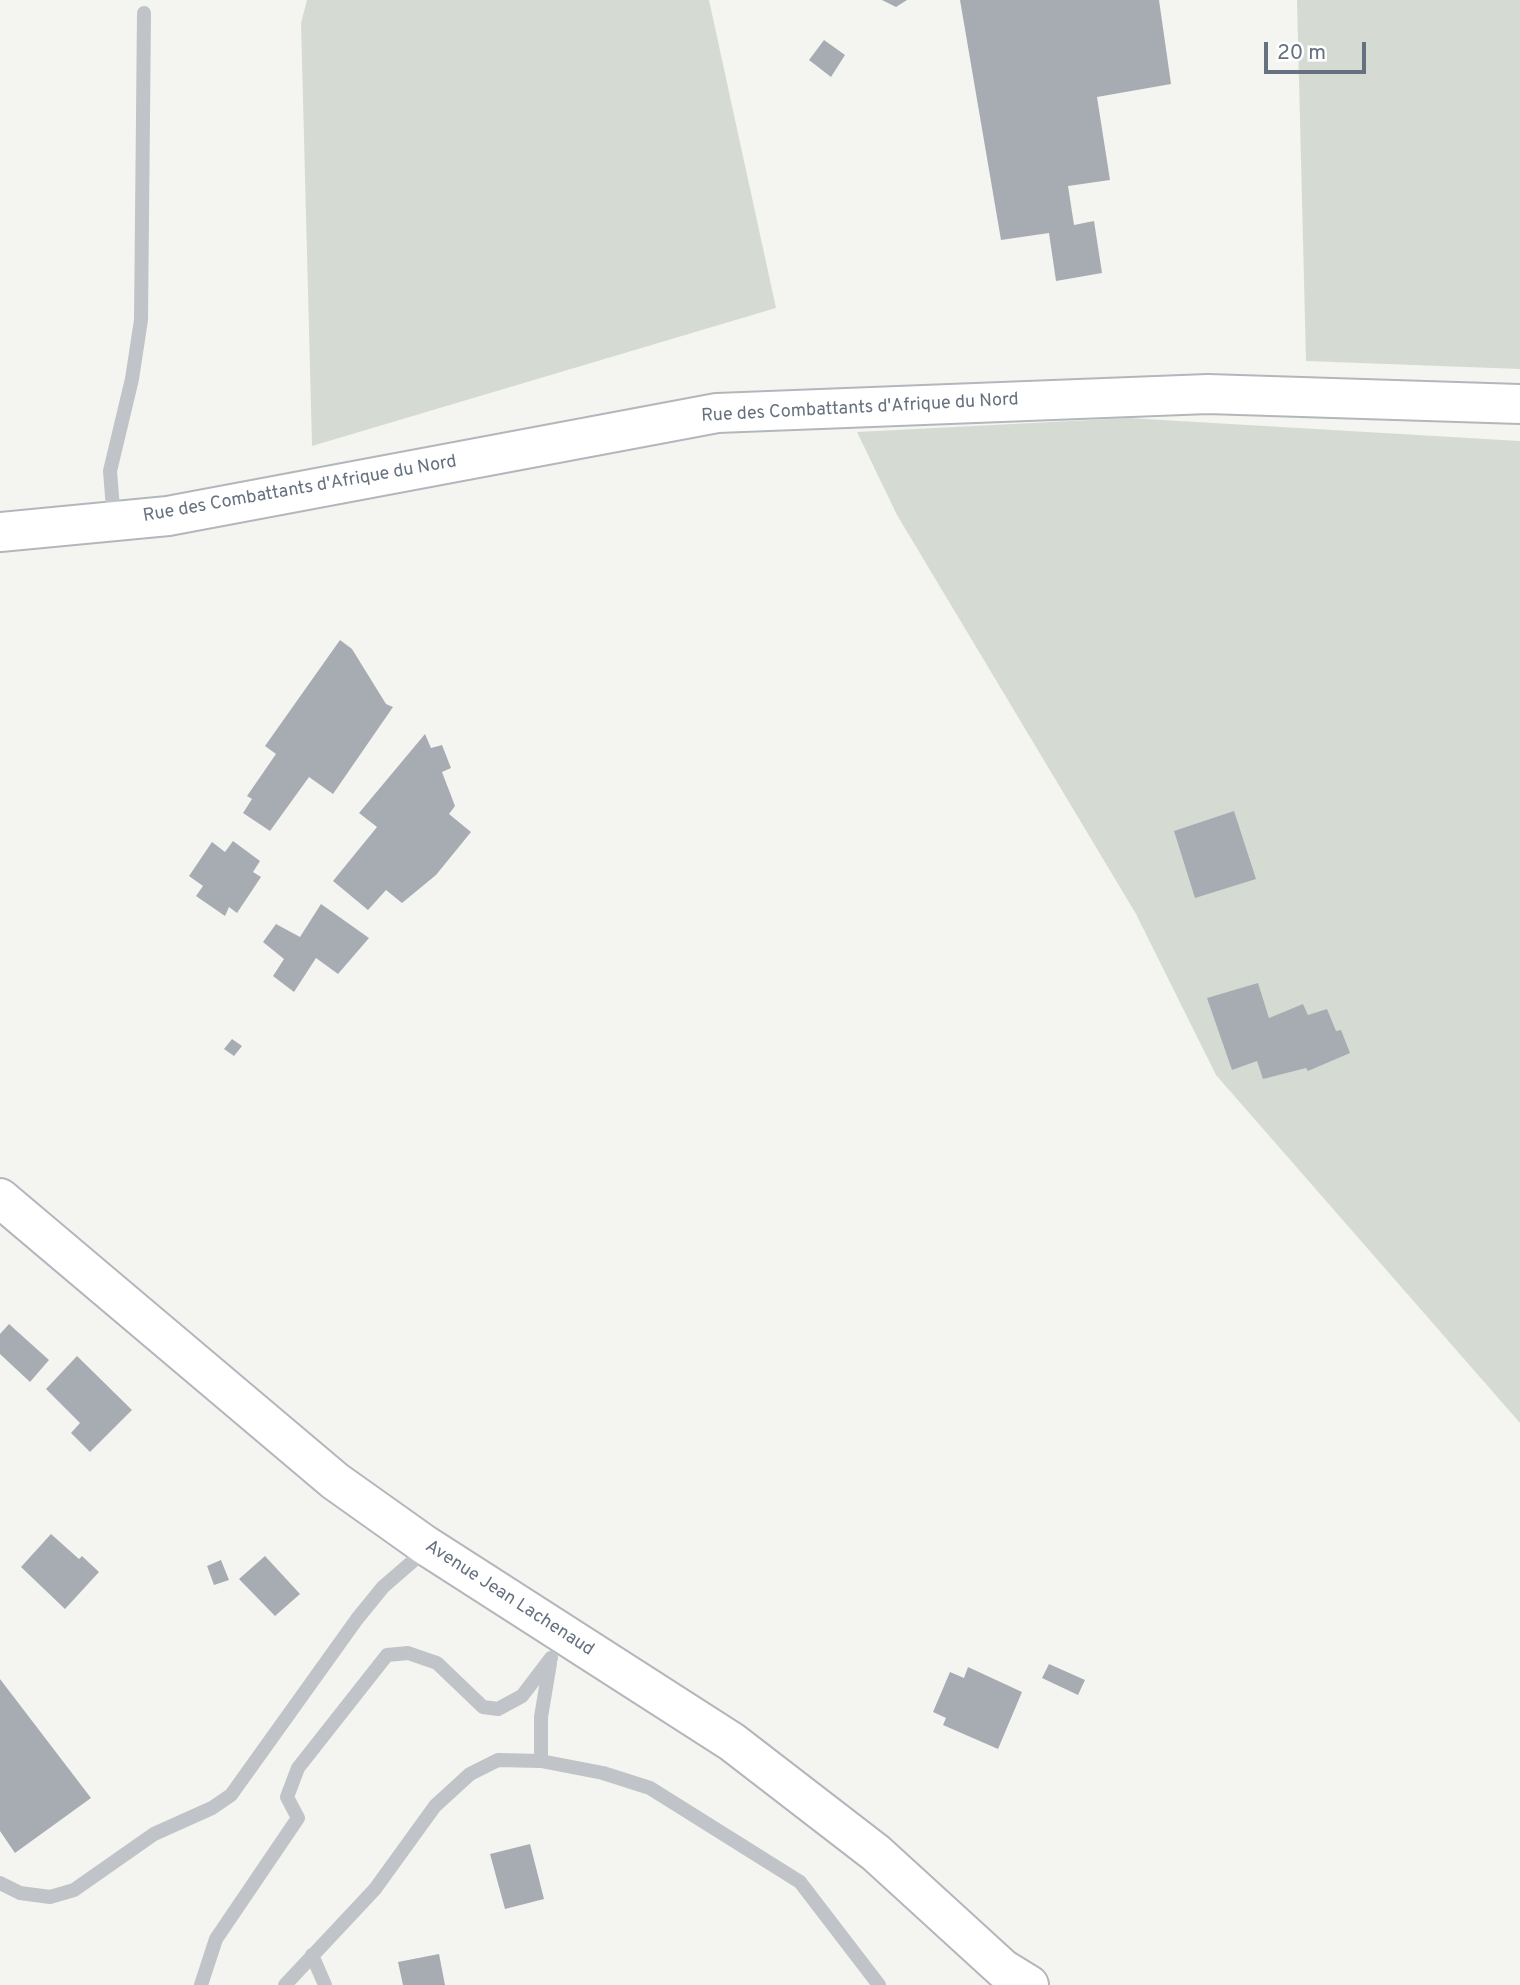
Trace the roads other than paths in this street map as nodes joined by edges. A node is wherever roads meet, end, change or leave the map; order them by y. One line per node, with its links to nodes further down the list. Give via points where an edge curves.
1 (144, 13): 3 (lane, via 141,320 110,471)
2 (1520, 404): 3 (main road, Rue des Combattants d'Afrique du Nord, via 1208,394 717,413)
3 (115, 523): 4 (main road, Rue des Combattants d'Afrique du Nord)
4 (0, 532)
5 (0, 1198): 6 (main road, Avenue Jean Lachenaud, via 335,1481)
6 (425, 1545): 7 (main road, Avenue Jean Lachenaud); 9 (lane, via 357,1619 231,1795 154,1834 74,1890 50,1897 20,1893)
7 (558, 1647): 8 (lane, via 541,1717); 11 (lane, via 522,1696 498,1709 483,1707 436,1663 408,1653 387,1655 298,1768 287,1797 298,1818 216,1940); 15 (main road, Avenue Jean Lachenaud, via 732,1742 876,1853 1003,1969)
8 (541, 1761): 10 (lane, via 498,1760 470,1774 435,1806 375,1889); 14 (lane, via 650,1788 800,1882)
9 (0, 1883)
10 (312, 1955): 12 (lane); 13 (lane)
11 (201, 1985)
12 (285, 1985)
13 (325, 1985)
14 (879, 1985)
15 (1029, 1985)

